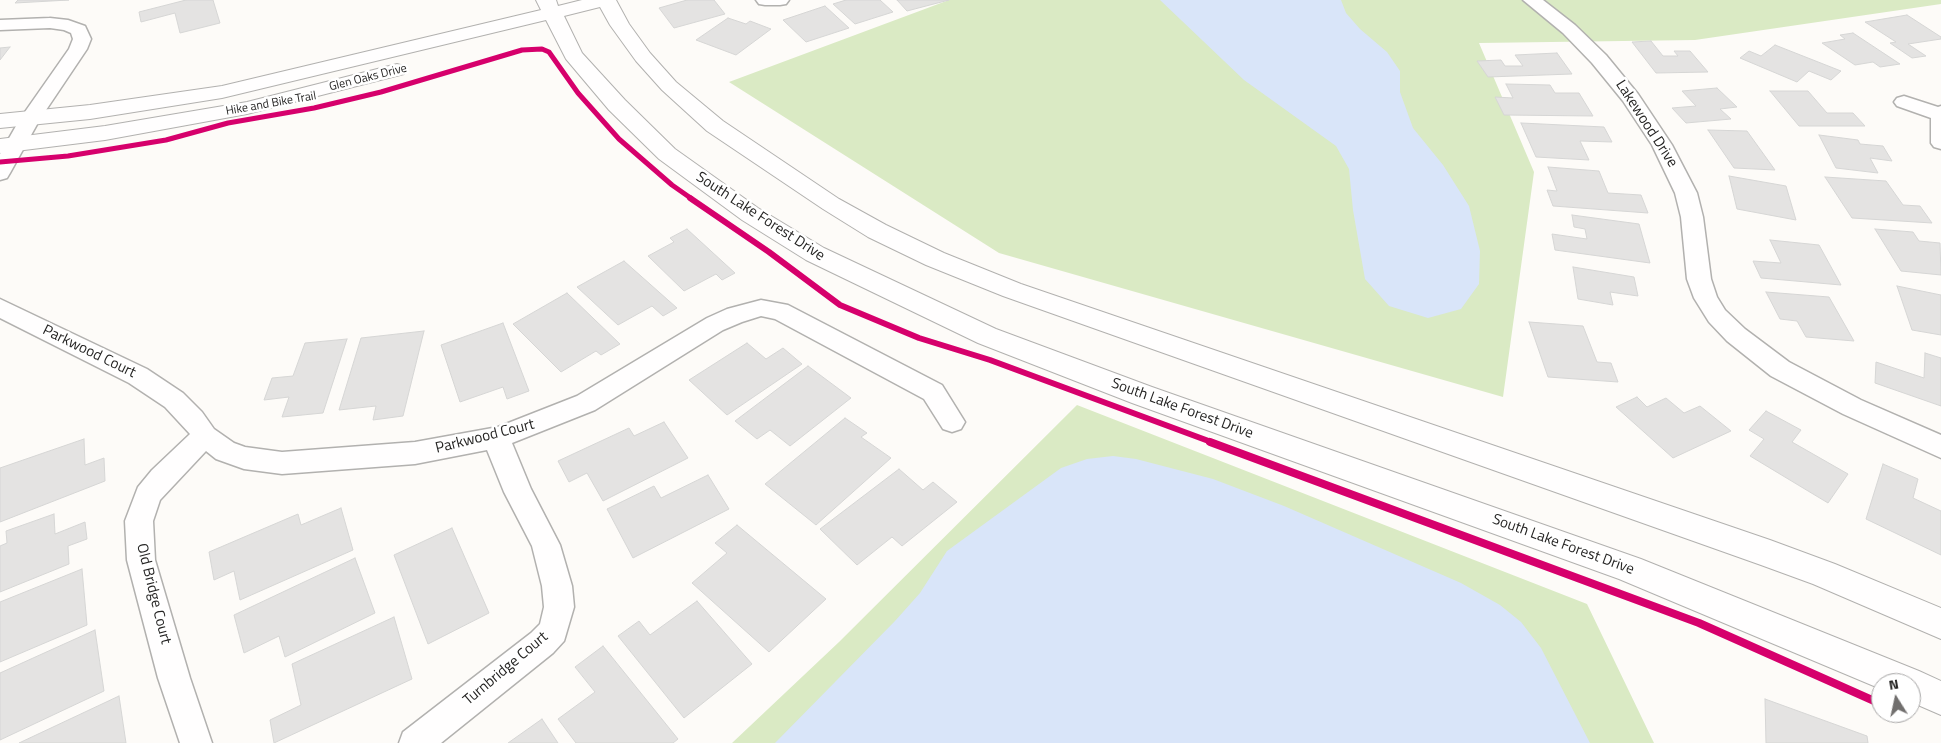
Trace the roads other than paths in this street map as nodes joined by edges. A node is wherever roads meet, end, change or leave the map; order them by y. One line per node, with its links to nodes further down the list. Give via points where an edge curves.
1 (765, 0): 2 (street)
2 (780, 0)
3 (1532, 0): 18 (street, Lakewood Drive, via 1569,28 1600,59 1662,145 1686,193 1699,279 1717,316 1780,369 1852,407)
4 (610, 8): 5 (main road, Glen Oaks Drive); 19 (main road, via 643,57 669,86 721,131 831,204 935,259 1012,290 1770,554)
5 (552, 14): 9 (main road, Glen Oaks Drive, via 222,92); 12 (main road, Glen Oaks Drive, via 247,108 106,133); 20 (main road, South Lake Forest Drive, via 573,55 610,98 667,154 750,214 807,249 894,293 987,336 1142,395 1630,569)
6 (0, 25): 9 (street, via 68,25 79,30 82,39)
7 (1904, 102): 8 (street)
8 (1941, 113): 11 (street)
9 (30, 119): 10 (main road, Glen Oaks Drive); 12 (street)
10 (0, 121)
11 (1941, 143)
12 (8, 145): 13 (street)
13 (0, 173)
14 (0, 307): 16 (street, Parkwood Court, via 138,376 174,400)
15 (952, 422): 17 (street, Parkwood Court, via 933,392 780,311 761,308 715,324 586,403)
16 (205, 436): 17 (street, Parkwood Court, via 225,451 244,458 282,463 415,453); 23 (street, Old Bridge Court, via 148,495 139,521 141,560)
17 (498, 437): 24 (street, Turnbridge Court, via 518,492 546,545 559,606 553,631)
18 (1941, 447)
19 (1941, 624)
20 (1884, 673)
21 (1921, 689): 22 (main road)
22 (1941, 698)
23 (196, 743)
24 (415, 743)

